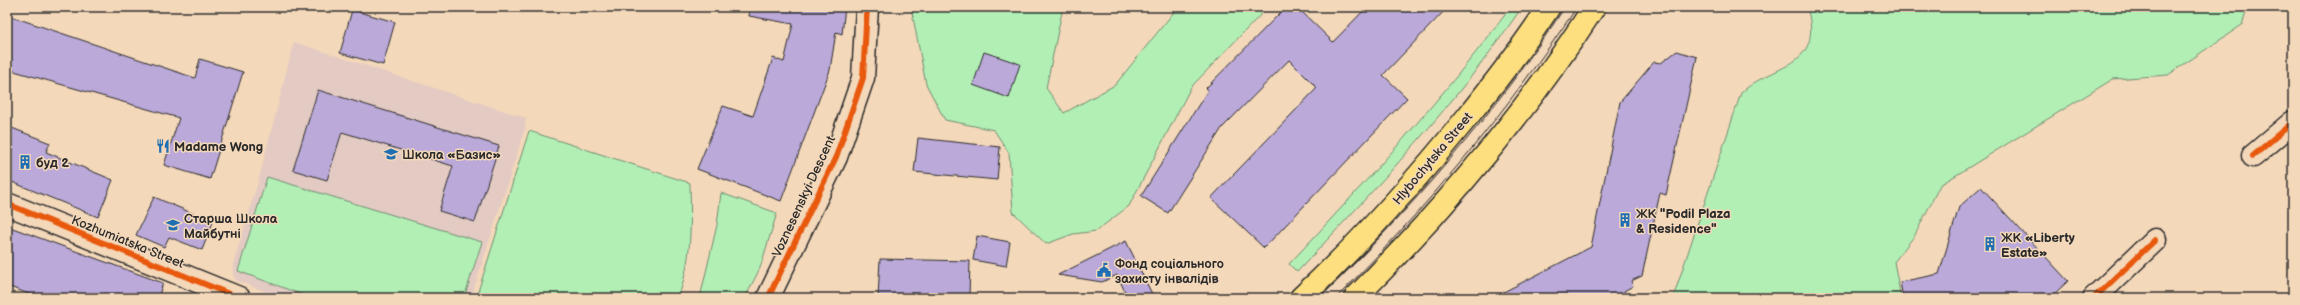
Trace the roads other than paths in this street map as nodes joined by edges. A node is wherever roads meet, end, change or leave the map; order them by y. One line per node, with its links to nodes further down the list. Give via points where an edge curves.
1 (867, 7): 9 (street, Voznesenskyi Descent, via 863,78 836,157)
2 (1549, 7): 10 (main road, Hlybochytska Street, via 1530,36 1434,158 1383,216)
3 (1594, 7): 11 (main road, via 1482,160 1393,260)
4 (2293, 122): 5 (street)
5 (2253, 156)
6 (7, 204): 8 (street, Kozhumiatska Street)
7 (2155, 240): 12 (street)
8 (239, 298)
9 (768, 298)
10 (1302, 298)
11 (1355, 298)
12 (2094, 298)

